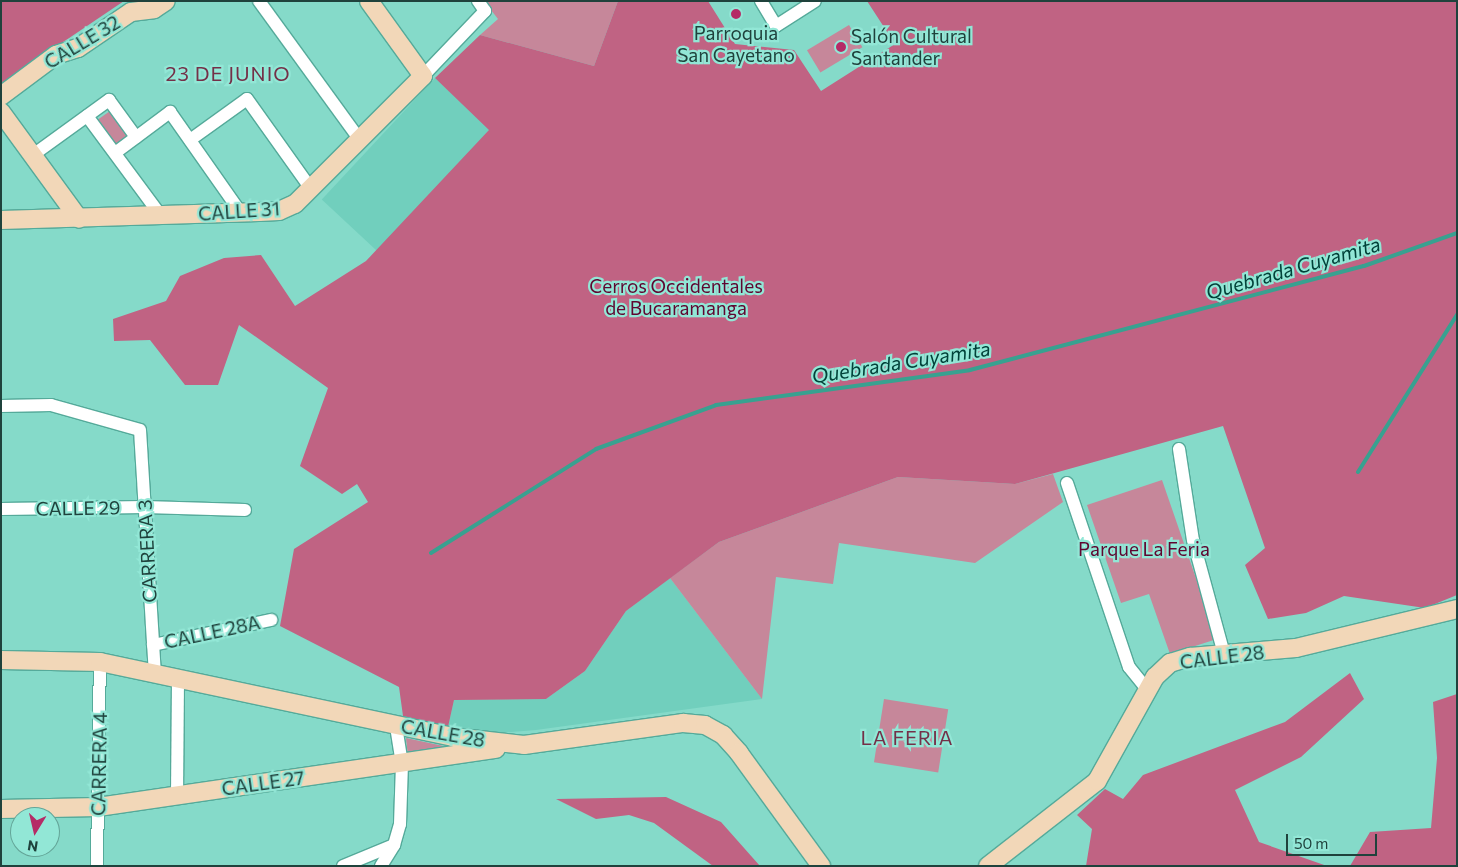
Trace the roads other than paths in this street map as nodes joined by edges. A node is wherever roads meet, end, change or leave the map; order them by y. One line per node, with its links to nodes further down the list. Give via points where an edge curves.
1 (166, 1): 8 (street, CALLE 32, via 154,9 131,12 78,48 56,55)
2 (259, 1): 13 (street)
3 (369, 1): 7 (street)
4 (761, 1): 5 (street, via 776,26)
5 (815, 1)
6 (482, 6): 7 (street, CALLE 31)
7 (423, 76): 13 (street, CALLE 31)
8 (1, 96)
9 (1, 112): 15 (street)
10 (87, 116): 11 (street, via 109,100); 14 (street); 15 (street)
11 (136, 137): 12 (street, via 170,112); 14 (street)
12 (190, 140): 16 (street, via 247,99); 17 (street)
13 (360, 140): 16 (street, CALLE 31)
14 (115, 153): 18 (street)
15 (33, 155): 19 (street)
16 (312, 190): 17 (street, CALLE 31, via 286,209)
17 (241, 213): 18 (street, CALLE 31)
18 (161, 216): 19 (street, CALLE 31)
19 (79, 218): 20 (street, CALLE 31)
20 (1, 220)
21 (1, 406): 24 (street, CARRERA 3, via 51,405 140,430)
22 (1179, 449): 30 (street, via 1192,540)
23 (1068, 483): 35 (street, via 1128,667)
24 (145, 506): 25 (street, CALLE 29); 26 (street, CALLE 29); 29 (street, CARRERA 3)
25 (1, 509)
26 (244, 510)
27 (1457, 609): 30 (street, CALLE 28, via 1296,648)
28 (271, 620): 29 (street, CALLE 28A)
29 (153, 644): 33 (street, CARRERA 3)
30 (1224, 654): 35 (street, CALLE 28, via 1190,657 1170,663 1161,669)
31 (1, 660): 32 (street, CALLE 28)
32 (100, 662): 33 (street, CALLE 28); 40 (street, CARRERA 4)
33 (155, 673): 34 (street, CALLE 28)
34 (178, 678): 36 (street, CALLE 28); 39 (street)
35 (1147, 689): 47 (street, CALLE 28, via 1097,781)
36 (396, 725): 37 (street, CALLE 28, via 453,737); 38 (street)
37 (524, 746): 38 (street, CALLE 27); 46 (street, CALLE 28, via 683,723 712,728 739,753)
38 (402, 763): 39 (street, CALLE 27); 42 (street, via 400,824)
39 (177, 795): 40 (street, CALLE 27)
40 (98, 807): 41 (street, CALLE 27); 43 (street, CARRERA 4)
41 (1, 809)
42 (394, 845): 44 (street); 45 (street)
43 (97, 866)
44 (343, 866)
45 (381, 866)
46 (821, 866)
47 (988, 866)

